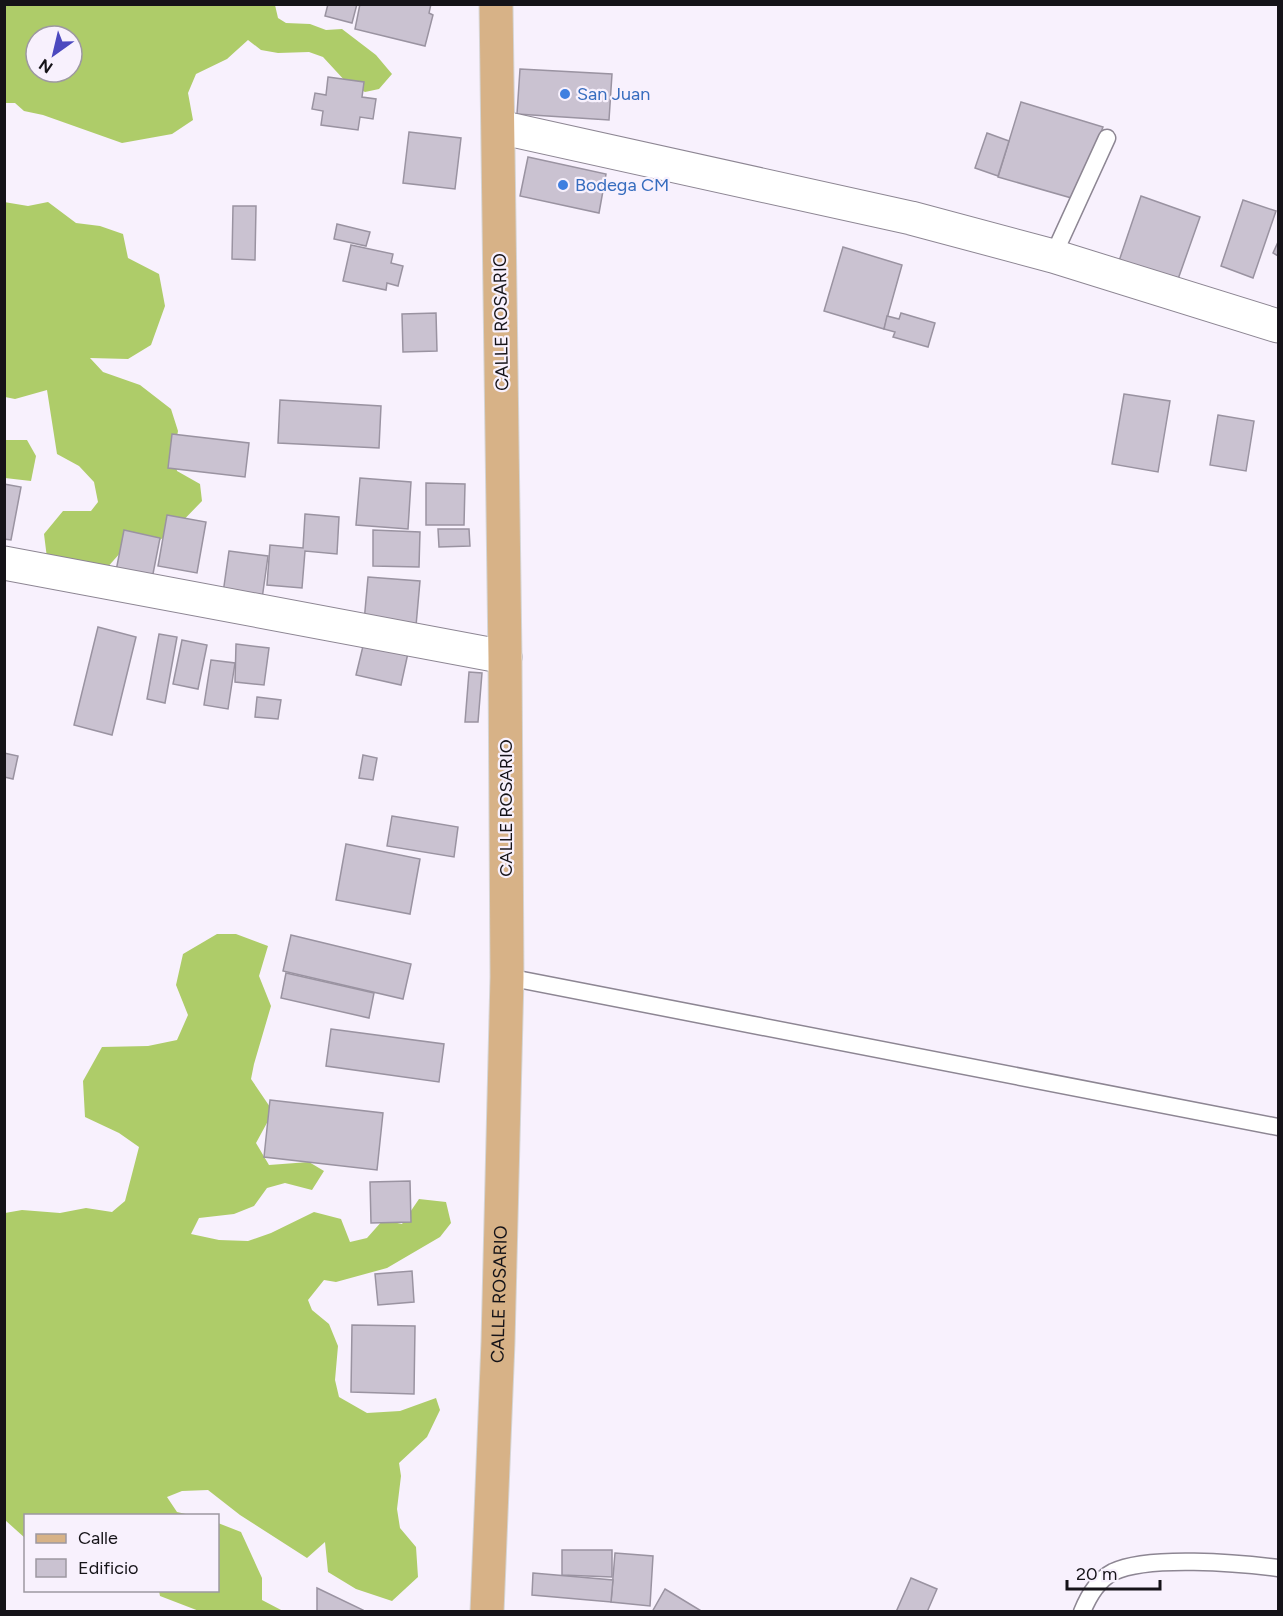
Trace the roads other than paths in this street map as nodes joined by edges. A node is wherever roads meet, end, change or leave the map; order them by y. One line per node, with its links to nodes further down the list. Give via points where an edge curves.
1 (496, 4): 2 (main road, CALLE ROSARIO)
2 (498, 127): 4 (street, via 899,216); 7 (main road, CALLE ROSARIO)
3 (1107, 138): 4 (lane)
4 (1053, 256): 5 (street)
5 (1278, 326)
6 (4, 563): 7 (street)
7 (506, 657): 8 (main road, CALLE ROSARIO)
8 (507, 977): 9 (lane); 11 (main road, CALLE ROSARIO)
9 (1278, 1127)
10 (1278, 1568): 12 (lane, via 1237,1563 1144,1563 1113,1572 1096,1586)
11 (487, 1611)
12 (1082, 1611)

